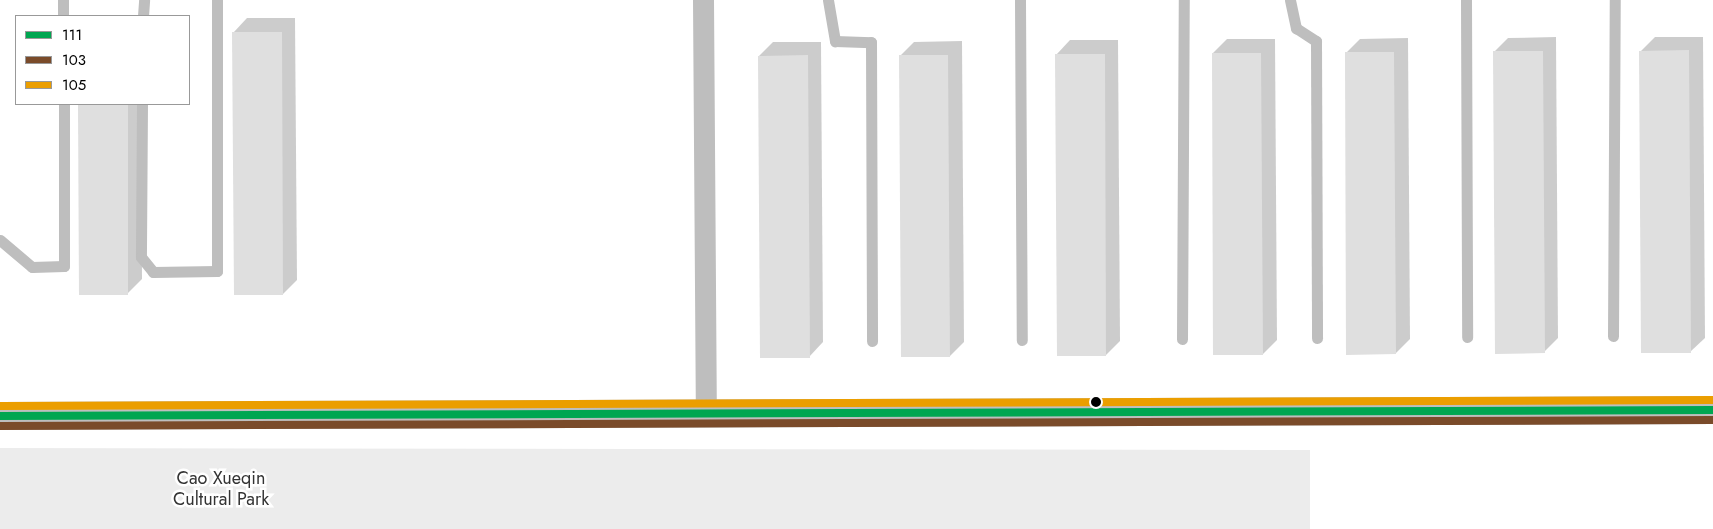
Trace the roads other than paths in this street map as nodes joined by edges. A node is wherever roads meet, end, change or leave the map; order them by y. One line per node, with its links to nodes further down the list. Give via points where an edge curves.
1 (63, 0): 11 (lane)
2 (144, 0): 12 (lane)
3 (217, 0): 14 (lane, via 217,271 154,272 141,257)
4 (703, 0): 23 (street)
5 (828, 0): 21 (lane, via 835,42 871,42)
6 (1020, 0): 20 (lane)
7 (1184, 0): 19 (lane)
8 (1290, 0): 18 (lane, via 1296,28 1316,41)
9 (1466, 0): 17 (lane)
10 (1615, 0): 16 (lane)
11 (63, 15)
12 (143, 15)
13 (64, 105): 15 (lane, via 64,266 32,267)
14 (142, 105)
15 (0, 240)
16 (1613, 336)
17 (1467, 337)
18 (1317, 338)
19 (1182, 339)
20 (1022, 340)
21 (872, 341)
22 (1713, 410): 23 (street)
23 (706, 414): 24 (street)
24 (0, 416)

